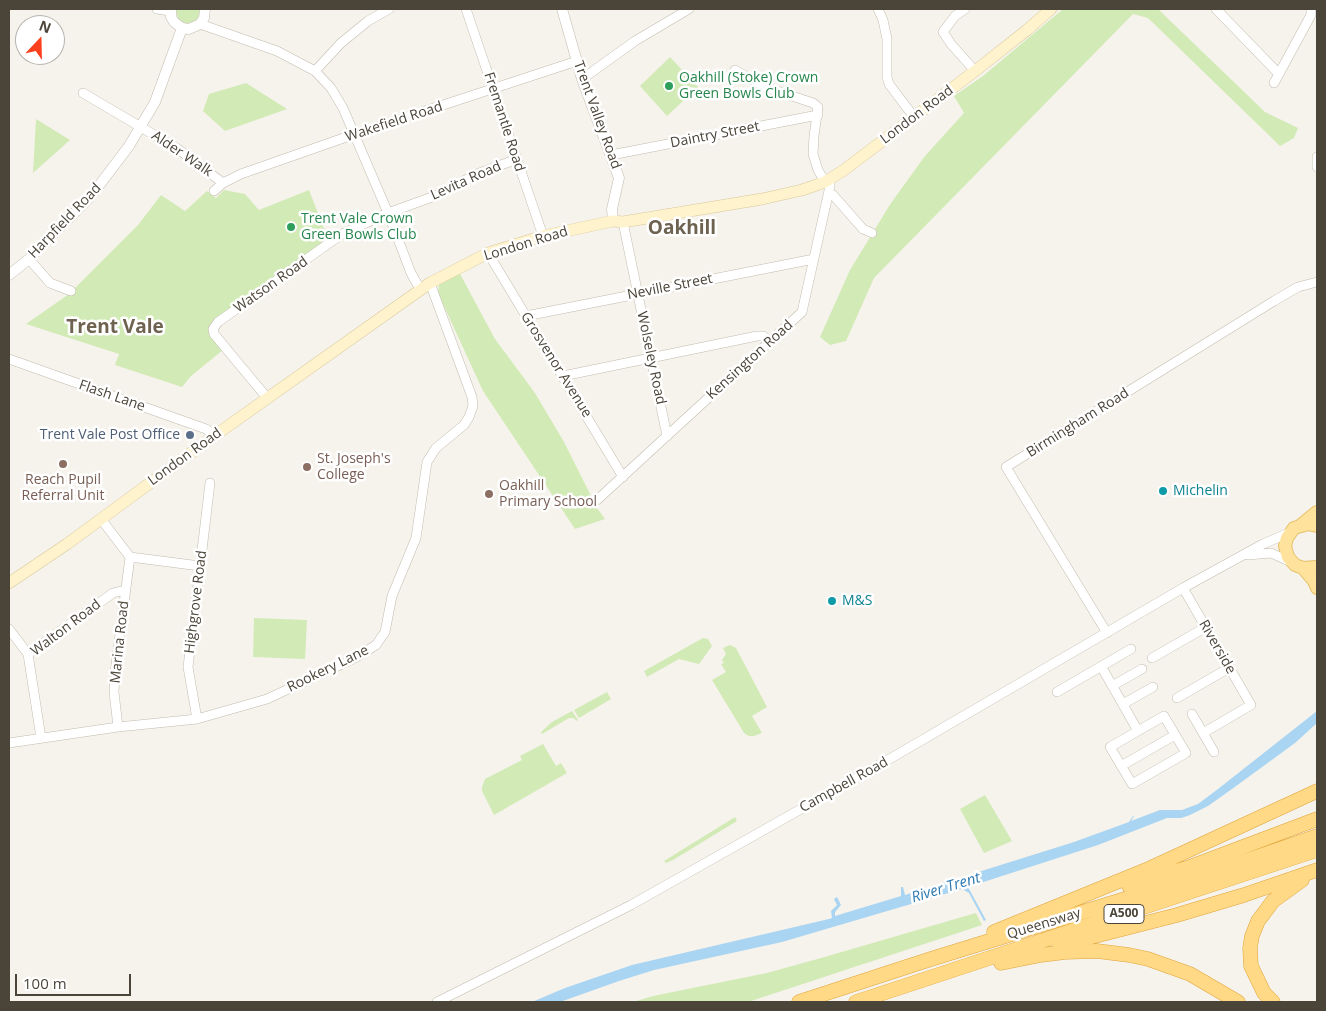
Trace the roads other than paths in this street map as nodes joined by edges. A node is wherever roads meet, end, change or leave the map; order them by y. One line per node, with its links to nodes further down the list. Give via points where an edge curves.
1 (157, 9): 12 (street)
2 (205, 9): 13 (street)
3 (389, 9): 18 (street, via 368,21)
4 (466, 9): 20 (street, Fremantle Road)
5 (562, 9): 15 (street, Trent Valley Road)
6 (689, 9): 19 (street)
7 (878, 9): 23 (street, via 887,39 889,84)
8 (965, 9): 17 (street, via 943,32)
9 (1052, 9): 17 (main road, London Road)
10 (1216, 9): 11 (street, via 1277,79)
11 (1312, 9)
12 (170, 10): 14 (street, via 174,22)
13 (200, 24): 14 (street); 18 (street, Rookery Lane, via 277,51)
14 (182, 28): 24 (street, Harpfield Road, via 156,102)
15 (577, 61): 19 (street, Trent Valley Road); 20 (street, Wakefield Road)
16 (735, 70): 22 (street, via 765,87 816,104)
17 (975, 71): 23 (main road, London Road)
18 (314, 72): 25 (street, Rookery Lane, via 331,88)
19 (582, 78): 26 (street, Trent Valley Road)
20 (494, 89): 25 (street, Wakefield Road); 28 (street, Fremantle Road)
21 (83, 93): 24 (street, Alder Walk)
22 (818, 115): 26 (street, Daintry Street); 31 (street, via 813,154)
23 (914, 117): 31 (main road, London Road)
24 (141, 127): 30 (street, Alder Walk, via 178,149); 38 (street, Harpfield Road, via 91,196)
25 (355, 134): 30 (street, Wakefield Road); 33 (street, Rookery Lane)
26 (611, 155): 34 (street, Trent Valley Road, via 619,178 612,209)
27 (1317, 157): 29 (street)
28 (517, 159): 33 (street, Levita Road); 36 (street, Fremantle Road)
29 (1317, 167)
30 (223, 183): 32 (street, Wakefield Road)
31 (828, 185): 34 (main road, London Road); 35 (street, via 863,229); 39 (street, Kensington Road)
32 (214, 191)
33 (388, 213): 42 (street, Rookery Lane, via 411,273); 50 (street, Watson Road, via 342,234 218,322 213,329)
34 (618, 221): 36 (main road, London Road); 44 (street, Wolseley Road)
35 (872, 233)
36 (543, 236): 37 (main road, London Road)
37 (488, 253): 42 (main road, London Road); 45 (street, Grosvenor Avenue)
38 (29, 259): 40 (street, Harpfield Road); 43 (street, via 50,284)
39 (814, 259): 44 (street, Neville Street); 46 (street, Kensington Road, via 802,312)
40 (9, 275)
41 (1317, 282): 71 (street, Birmingham Road, via 1298,287 1274,301 1006,467)
42 (425, 286): 50 (main road, London Road); 84 (street, Rookery Lane, via 473,406 464,425 436,448 427,462 416,538 392,596 385,632 376,645 355,658 267,700)
43 (71, 291)
44 (638, 293): 45 (street, Neville Street); 47 (street, Wolseley Road)
45 (526, 316): 49 (street, Grosvenor Avenue)
46 (770, 341): 47 (street, via 763,336); 52 (street, Kensington Road)
47 (650, 358): 49 (street); 52 (street, Wolseley Road)
48 (9, 359): 51 (street, Flash Lane, via 206,429)
49 (563, 376): 53 (street, Grosvenor Avenue)
50 (268, 399): 51 (main road, London Road)
51 (214, 436): 57 (main road, London Road)
52 (667, 436): 53 (street, Kensington Road)
53 (623, 477): 55 (street, Kensington Road)
54 (210, 483): 62 (street, Highgrove Road)
55 (597, 500)
56 (1317, 512): 59 (main road, Campbell Road)
57 (101, 519): 61 (street); 65 (main road, London Road)
58 (1317, 526): 59 (main road, via 1308,524)
59 (1296, 528): 60 (street, Campbell Road); 63 (main road, via 1287,538 1286,550 1288,557)
60 (1243, 556): 63 (street, Campbell Road, via 1271,553); 66 (street, Campbell Road)
61 (130, 557): 62 (street); 68 (street, Marina Road)
62 (200, 566): 84 (street, Highgrove Road, via 188,667)
63 (1299, 567): 64 (main road); 67 (main road)
64 (1317, 567)
65 (9, 583)
66 (1183, 588): 69 (street, Riverside); 71 (street, Campbell Road)
67 (1317, 588)
68 (125, 590): 73 (street, Walton Road, via 113,593); 85 (street, Marina Road, via 114,692)
69 (1206, 628): 74 (street); 76 (street, Riverside)
70 (9, 629): 73 (street)
71 (1107, 633): 101 (street, Campbell Road, via 631,905)
72 (1131, 649): 75 (street)
73 (28, 654): 89 (street, Walton Road)
74 (1152, 658)
75 (1101, 666): 78 (street); 80 (street)
76 (1229, 668): 81 (street); 87 (street, Riverside, via 1251,705)
77 (1142, 669): 78 (street)
78 (1112, 686): 82 (street)
79 (1153, 687): 82 (street)
80 (1057, 692)
81 (1178, 698)
82 (1123, 704): 86 (street)
83 (1192, 714): 87 (street)
84 (197, 719): 85 (street, Rookery Lane)
85 (118, 727): 89 (street, Rookery Lane)
86 (1138, 731): 88 (street, via 1164,716); 92 (street, via 1110,747)
87 (1203, 733): 91 (street)
88 (1175, 735): 92 (street); 92 (street, via 1186,753 1132,784)
89 (42, 738): 90 (street, Rookery Lane)
90 (9, 743)
91 (1214, 752)
92 (1121, 766)
93 (1315, 790): 98 (highway, via 1146,870)
94 (1317, 819): 98 (highway, via 1187,868)
95 (1317, 836): 99 (highway, Queensway / A500, via 1219,870)
96 (1317, 850): 100 (highway, Queensway / A500)
97 (1317, 870): 100 (highway, via 1177,915); 105 (highway, via 1273,901 1258,921 1252,936 1251,966 1264,993)
98 (1014, 923): 99 (highway)
99 (931, 959): 102 (highway, Queensway / A500)
100 (931, 978): 103 (highway, Queensway / A500); 104 (highway, via 1041,954 1096,951 1129,955 1170,966)
101 (437, 1002)
102 (799, 1002)
103 (856, 1002)
104 (1238, 1002)
105 (1273, 1002)

